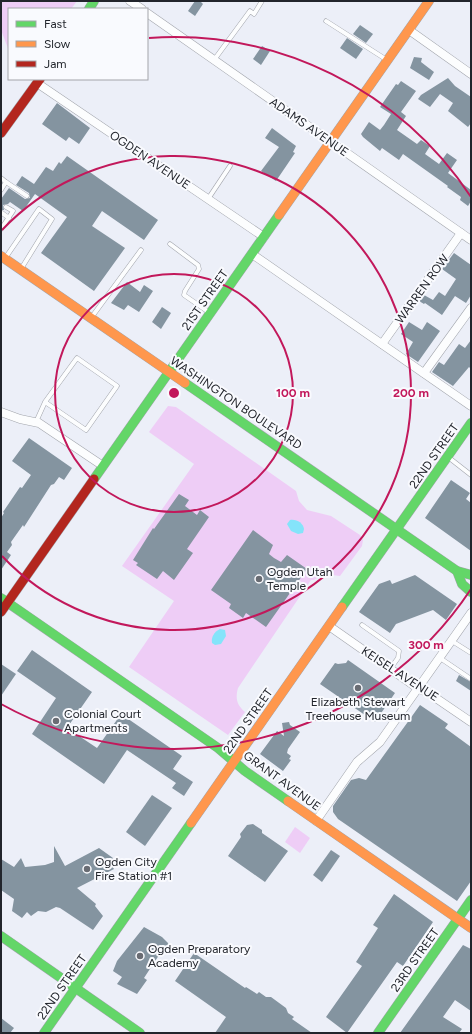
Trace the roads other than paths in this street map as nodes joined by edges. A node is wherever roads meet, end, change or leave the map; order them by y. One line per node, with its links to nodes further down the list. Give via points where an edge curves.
1 (130, 1): 4 (street)
2 (262, 1): 8 (lane, via 254,14 250,11)
3 (429, 1): 7 (street, 21ST STREET)
4 (140, 8)
5 (148, 14): 8 (street, ADAMS AVENUE)
6 (326, 21): 9 (lane)
7 (408, 30): 9 (street, 21ST STREET); 10 (street)
8 (214, 60): 13 (street, ADAMS AVENUE)
9 (388, 60): 13 (street, 21ST STREET)
10 (471, 74)
11 (38, 81): 12 (street); 19 (street, OGDEN AVENUE)
12 (1, 133)
13 (330, 142): 25 (street, ADAMS AVENUE); 26 (street, 21ST STREET)
14 (230, 166): 19 (lane)
15 (1, 178): 16 (lane)
16 (6, 182): 17 (lane); 18 (lane)
17 (1, 190)
18 (27, 196)
19 (208, 199): 26 (street, OGDEN AVENUE)
20 (6, 207): 22 (lane, via 13,212)
21 (2, 213): 22 (lane)
22 (9, 218): 23 (lane)
23 (3, 222): 24 (lane)
24 (1, 229)
25 (461, 233): 27 (street, ADAMS AVENUE); 36 (street, WARREN ROW)
26 (264, 237): 30 (street, 21ST STREET)
27 (471, 240)
28 (170, 244): 34 (lane, via 198,265 199,269 184,295)
29 (141, 250): 35 (lane)
30 (252, 254): 34 (street, 21ST STREET); 36 (street)
31 (3, 257): 32 (street, WASHINGTON BOULEVARD); 32 (lane, via 39,209 52,219)
32 (20, 269): 35 (street, WASHINGTON BOULEVARD)
33 (471, 308): 38 (street)
34 (210, 313): 37 (street, 21ST STREET)
35 (91, 318): 37 (street, WASHINGTON BOULEVARD)
36 (382, 344): 38 (street)
37 (169, 373): 45 (street, 21ST STREET); 47 (street, WASHINGTON BOULEVARD)
38 (424, 373): 40 (street)
39 (45, 402): 39 (lane, via 77,358 117,386 86,430); 42 (lane)
40 (471, 406)
41 (1, 412): 42 (street)
42 (36, 422): 45 (street)
43 (471, 423): 44 (street, 22ND STREET)
44 (448, 456): 46 (lane); 47 (street, 22ND STREET)
45 (103, 466): 51 (street, 21ST STREET)
46 (471, 475)
47 (397, 528): 48 (street, WASHINGTON BOULEVARD); 55 (street, 22ND STREET)
48 (457, 570): 49 (street, WASHINGTON BOULEVARD); 50 (street, WASHINGTON BOULEVARD, via 462,584)
49 (471, 575)
50 (471, 592)
51 (4, 600): 52 (street, 21ST STREET); 63 (street, GRANT AVENUE, via 218,748)
52 (1, 612)
53 (471, 613): 56 (street)
54 (362, 625): 59 (lane, via 399,651 398,658)
55 (329, 626): 59 (street, KEISEL AVENUE); 63 (street, 22ND STREET)
56 (452, 641): 57 (lane); 58 (street)
57 (471, 652)
58 (440, 658): 60 (lane); 61 (street)
59 (390, 669): 61 (street, KEISEL AVENUE)
60 (471, 679)
61 (419, 689): 62 (street, KEISEL AVENUE); 64 (street, via 380,742 354,766)
62 (471, 722)
63 (234, 762): 64 (street, GRANT AVENUE); 69 (street, 22ND STREET)
64 (316, 821): 66 (street, GRANT AVENUE)
65 (471, 900): 66 (street, 23RD STREET)
66 (457, 920): 67 (street, GRANT AVENUE); 72 (street, 23RD STREET)
67 (471, 928)
68 (1, 936): 69 (street)
69 (76, 988): 70 (street, 22ND STREET); 71 (street)
70 (44, 1033)
71 (140, 1033)
72 (378, 1033)

